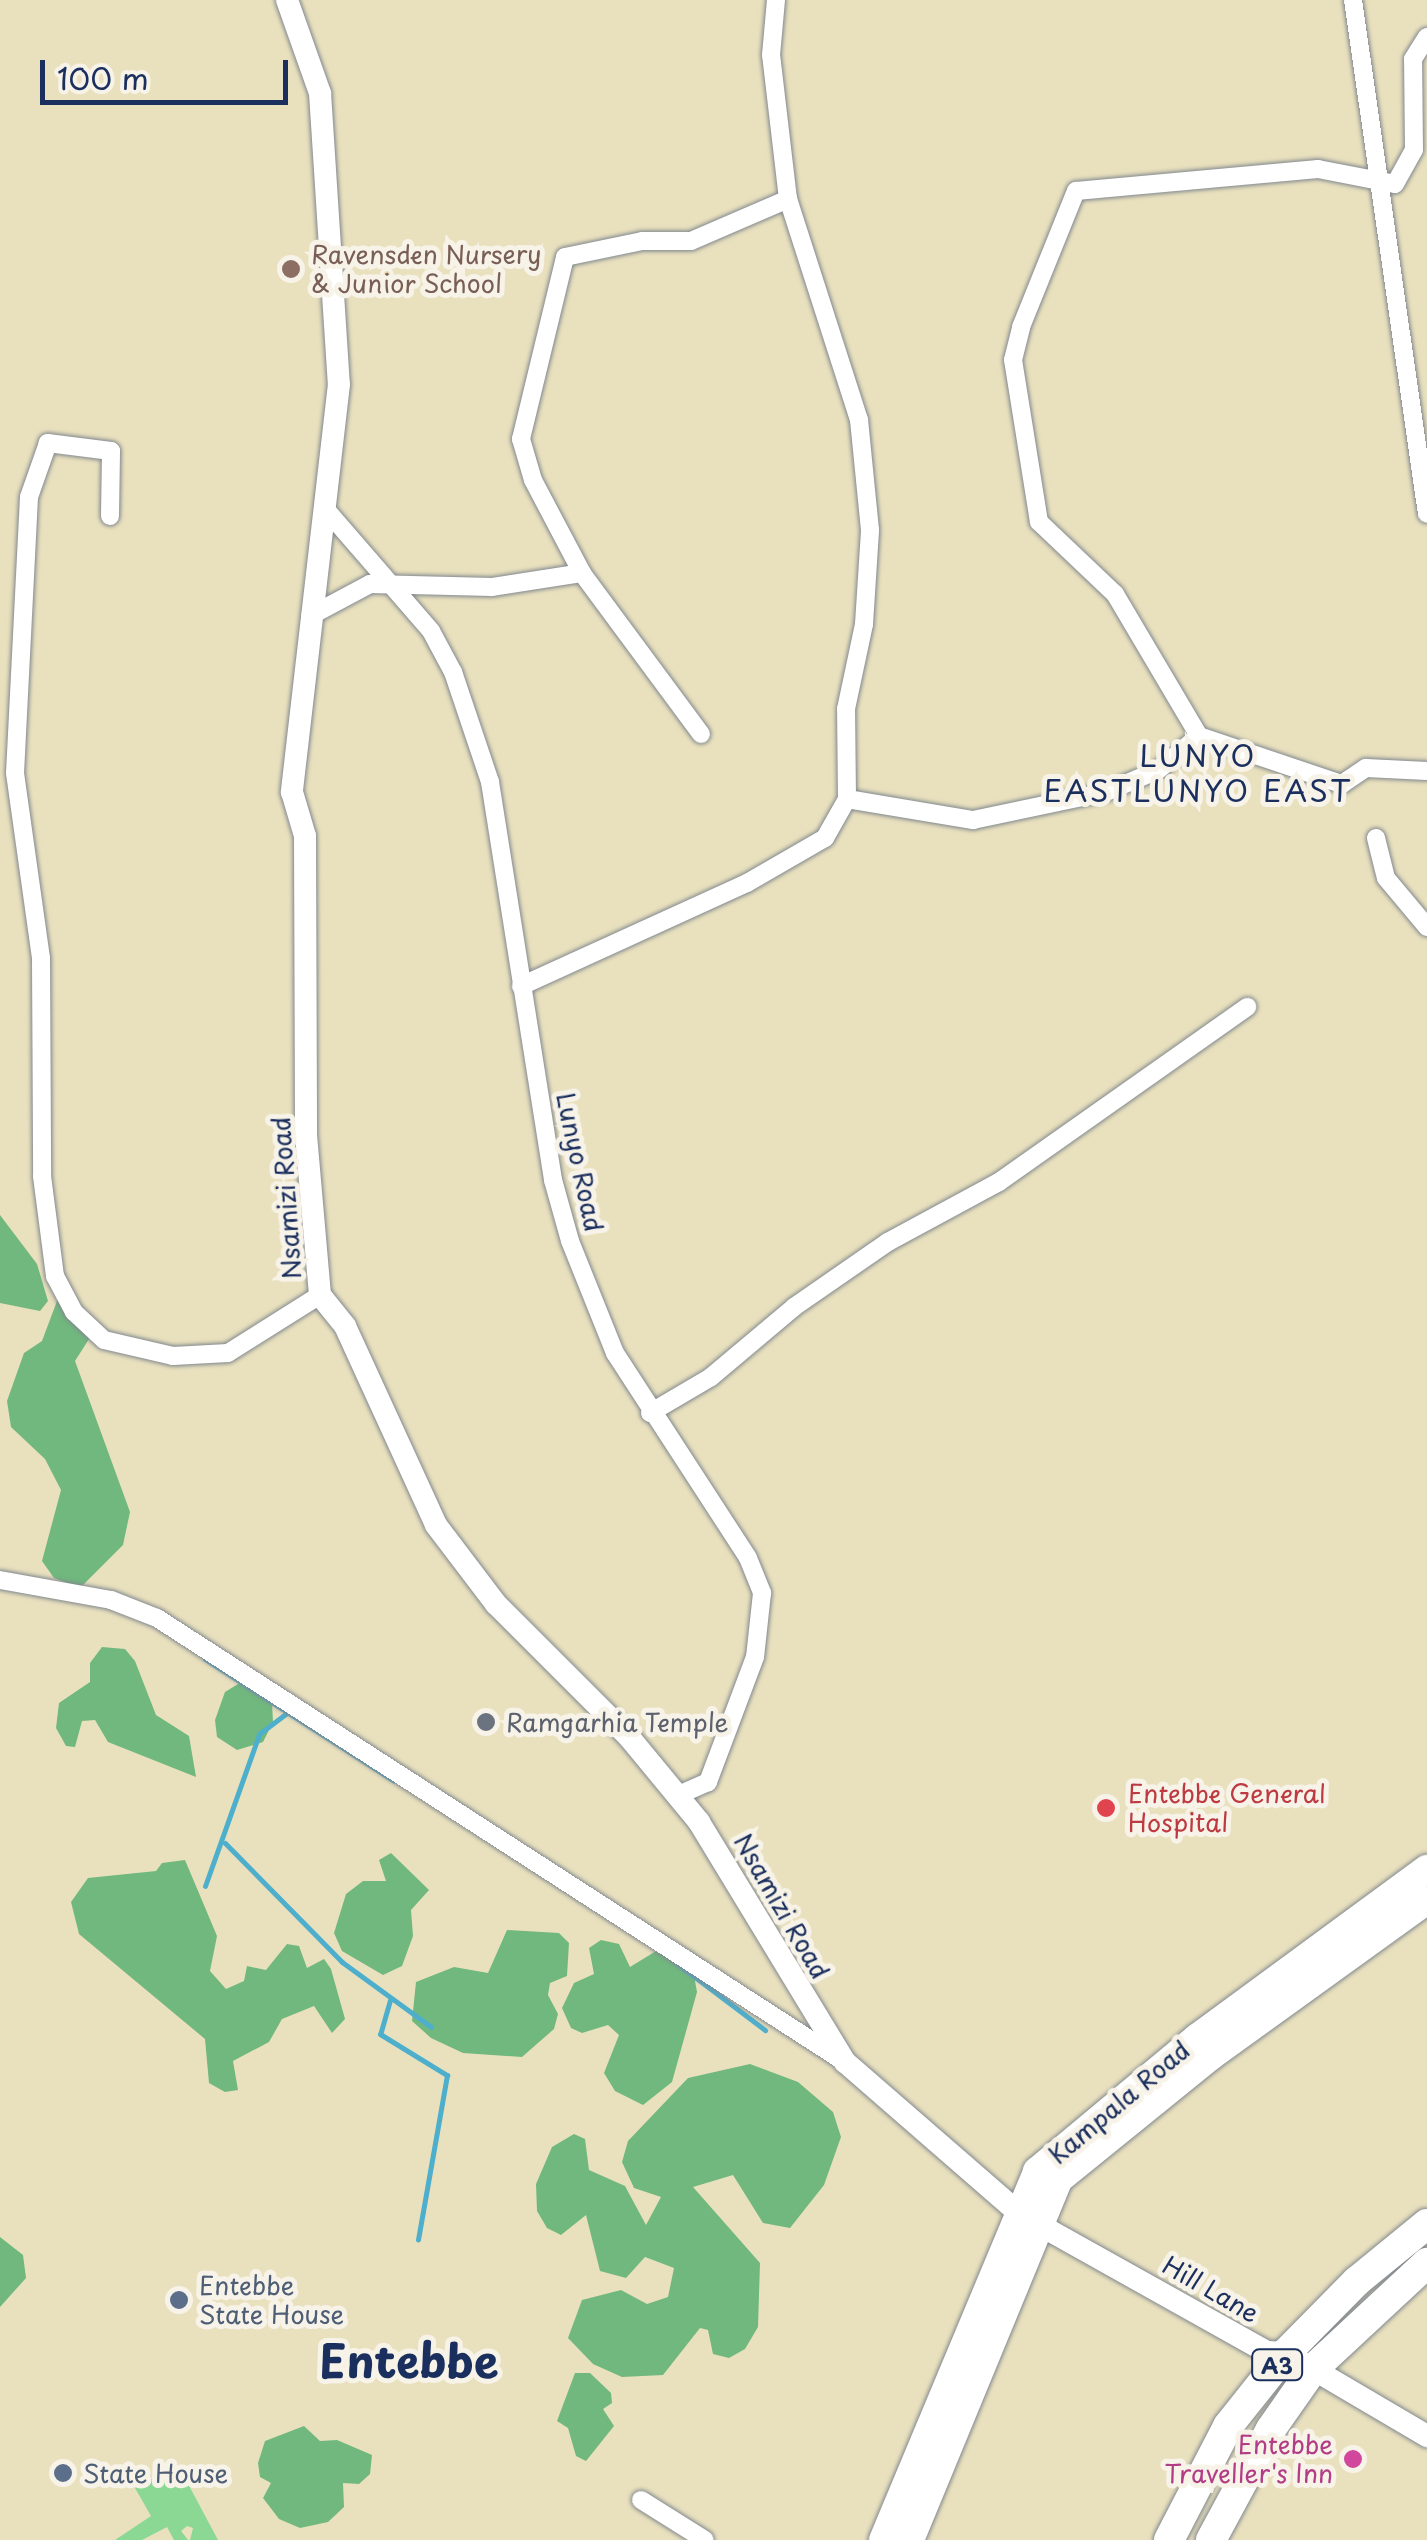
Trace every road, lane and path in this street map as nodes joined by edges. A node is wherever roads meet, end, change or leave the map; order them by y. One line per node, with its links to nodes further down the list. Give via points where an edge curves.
1 (286, 0): 7 (street, Nsamizi Road, via 320,93 338,384)
2 (776, 0): 6 (street, via 771,55)
3 (1353, 0): 5 (street)
4 (1427, 37): 5 (street, via 1413,59 1414,150 1395,184)
5 (1380, 182): 8 (street); 14 (street, via 1318,169 1076,190 1021,326 1014,360 1039,522 1114,594)
6 (788, 199): 10 (street, via 691,241 642,241 565,257 521,438 533,480); 16 (street, via 859,420 868,512 864,624 846,708)
7 (328, 512): 11 (street, Lunyo Road); 12 (street, Nsamizi Road)
8 (1427, 514)
9 (110, 516): 21 (street, via 111,451 48,443 28,497 15,774 41,958 42,1176 55,1276 74,1312 104,1340 173,1356 228,1353)
10 (582, 573): 11 (street, via 492,586); 13 (street)
11 (388, 584): 12 (street, via 354,588); 19 (street, Lunyo Road, via 442,647 475,731 496,810)
12 (310, 616): 21 (street, Nsamizi Road, via 292,792 305,836 306,1135)
13 (700, 734)
14 (1200, 736): 15 (street, via 1342,784 1366,768); 16 (street, via 1158,770 1106,792 973,820)
15 (1427, 771)
16 (847, 799): 19 (street, via 825,838 778,865)
17 (1376, 838): 18 (street, via 1386,878)
18 (1427, 927)
19 (521, 986): 22 (street, Lunyo Road, via 553,1180 570,1241 615,1353)
20 (1247, 1007): 22 (street, via 998,1182 888,1242 711,1377)
21 (320, 1295): 24 (street, Nsamizi Road, via 345,1326 414,1485 468,1571)
22 (650, 1413): 24 (street, Lunyo Road, via 748,1558 762,1593 755,1657 708,1782)
23 (0, 1580): 27 (street, via 111,1600 157,1618)
24 (677, 1796): 27 (street, Nsamizi Road, via 735,1873)
25 (1427, 1869): 26 (main road, Kampala Road)
26 (1418, 1904): 28 (main road, Kampala Road, via 1048,2158)
27 (845, 2062): 28 (street, Nsamizi Road)
28 (1028, 2218): 31 (street, Hill Lane, via 1267,2352); 36 (main road, Kampala Road); 37 (main road, Kampala Road)
29 (1427, 2224): 31 (highway, A3, via 1358,2280)
30 (1427, 2263): 32 (highway, A3)
31 (1286, 2353): 32 (street, Hill Lane); 38 (highway, A3, via 1228,2426)
32 (1314, 2370): 33 (street, Hill Lane); 39 (highway, A3, via 1270,2429)
33 (1427, 2436)
34 (641, 2500): 35 (street)
35 (705, 2540)
36 (883, 2540)
37 (910, 2540)
38 (1168, 2540)
39 (1211, 2540)

